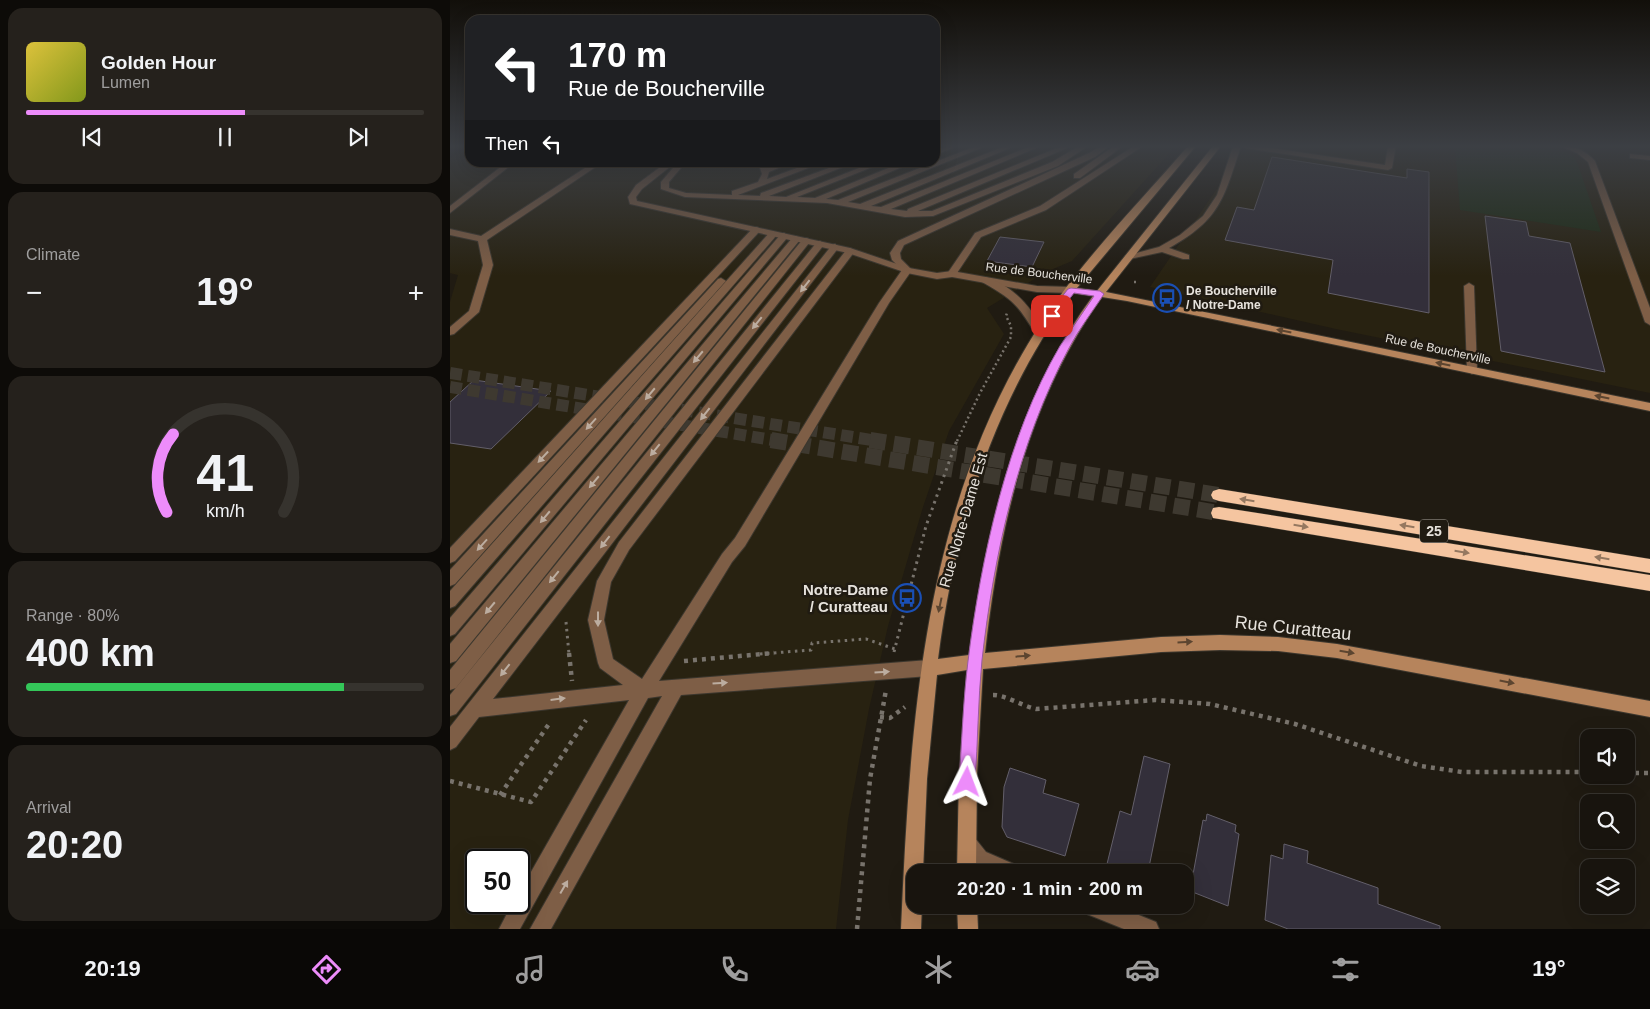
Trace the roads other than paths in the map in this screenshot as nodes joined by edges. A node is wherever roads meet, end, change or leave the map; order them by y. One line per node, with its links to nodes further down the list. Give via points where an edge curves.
1 (477, 189): 40 (street)
2 (558, 189): 46 (street)
3 (638, 189): 45 (street, Rue de Boucherville, via 633,202 643,206)
4 (666, 189): 28 (street, via 685,196)
5 (732, 189): 28 (street)
6 (763, 189): 29 (street)
7 (781, 189): 30 (street)
8 (793, 189): 31 (street)
9 (811, 189): 32 (street)
10 (827, 189): 33 (street)
11 (841, 189): 34 (street)
12 (857, 189): 35 (street)
13 (872, 189): 36 (street)
14 (887, 189): 37 (street)
15 (903, 189): 38 (street)
16 (924, 189): 39 (street)
17 (928, 189): 39 (street)
18 (948, 189): 41 (street)
19 (963, 189): 42 (street)
20 (993, 189): 42 (street, via 933,213)
21 (1017, 189): 53 (street, via 901,243 895,253)
22 (1057, 189): 44 (street)
23 (1071, 189): 44 (street, via 1042,208)
24 (1156, 189): 57 (main road, Rue Notre-Dame Est)
25 (1183, 189): 52 (main road)
26 (1223, 189): 49 (street, via 1212,211 1197,226)
27 (1601, 189): 59 (street)
28 (721, 196): 29 (street)
29 (742, 197): 30 (street)
30 (758, 198): 31 (street)
31 (770, 198): 32 (street)
32 (786, 199): 33 (street)
33 (800, 200): 34 (street)
34 (814, 200): 35 (street)
35 (828, 201): 36 (street)
36 (840, 202): 37 (street)
37 (850, 204): 38 (street)
38 (862, 206): 39 (street)
39 (878, 209): 41 (street)
40 (450, 210)
41 (893, 212): 42 (street)
42 (904, 214)
43 (450, 232): 46 (street)
44 (978, 235): 54 (street)
45 (780, 236): 47 (street, Rue de Boucherville); 66 (street, one-way to 66); 68 (street, one-way to 68); 70 (street); 71 (street, one-way to 71); 72 (street, one-way to 72); 75 (street)
46 (482, 239): 60 (street, via 488,265 474,312)
47 (820, 244): 48 (street, Rue de Boucherville); 78 (street, one-way to 78)
48 (835, 247): 50 (street, Rue de Boucherville); 79 (street, one-way to 79)
49 (1162, 249): 51 (street); 52 (street)
50 (850, 251): 53 (street, Rue de Boucherville); 77 (street, one-way to 77, via 624,546 604,581 596,620 606,663)
51 (1186, 257)
52 (1128, 258): 58 (main road)
53 (907, 270): 54 (street, Rue de Boucherville, via 937,276); 77 (street, via 740,542)
54 (952, 274): 55 (street, Rue de Boucherville)
55 (985, 280): 57 (street, Rue de Boucherville, via 1037,289); 61 (street, via 1016,297 1026,307)
56 (1469, 286): 62 (street)
57 (1071, 290): 58 (main road, Rue de Boucherville); 61 (main road, Rue Notre-Dame Est)
58 (1100, 294): 62 (main road, Rue de Boucherville, one-way to 58); 73 (main road, via 1065,347 1024,439 1001,517)
59 (1650, 322)
60 (450, 332)
61 (1040, 333): 74 (main road, Rue Notre-Dame Est, one-way to 74, via 1020,367 982,448 950,559)
62 (1472, 370): 63 (main road, Rue de Boucherville, one-way to 62)
63 (1650, 407)
64 (1219, 495): 67 (highway, 25, one-way to 64)
65 (1219, 513): 69 (highway, 25, one-way to 69)
66 (450, 557)
67 (1650, 566)
68 (450, 580)
69 (1650, 583)
70 (450, 601)
71 (450, 629)
72 (450, 656)
73 (975, 661): 74 (main road, Rue Curatteau); 80 (main road, Rue Curatteau, one-way to 80, via 1182,642 1281,643); 82 (main road)
74 (929, 668): 76 (street, one-way to 74); 89 (main road, Rue Notre-Dame Est, via 917,797)
75 (450, 682)
76 (676, 686): 77 (street); 88 (street, one-way to 76)
77 (644, 690): 79 (street, one-way to 77); 87 (street)
78 (450, 708)
79 (475, 709): 81 (street)
80 (1650, 709)
81 (450, 741)
82 (965, 832): 83 (main road); 84 (street, via 970,851)
83 (966, 864)
84 (991, 864)
85 (967, 914): 90 (main road)
86 (1112, 914): 91 (street)
87 (509, 929)
88 (540, 929)
89 (911, 929)
90 (968, 929)
91 (1149, 929)

